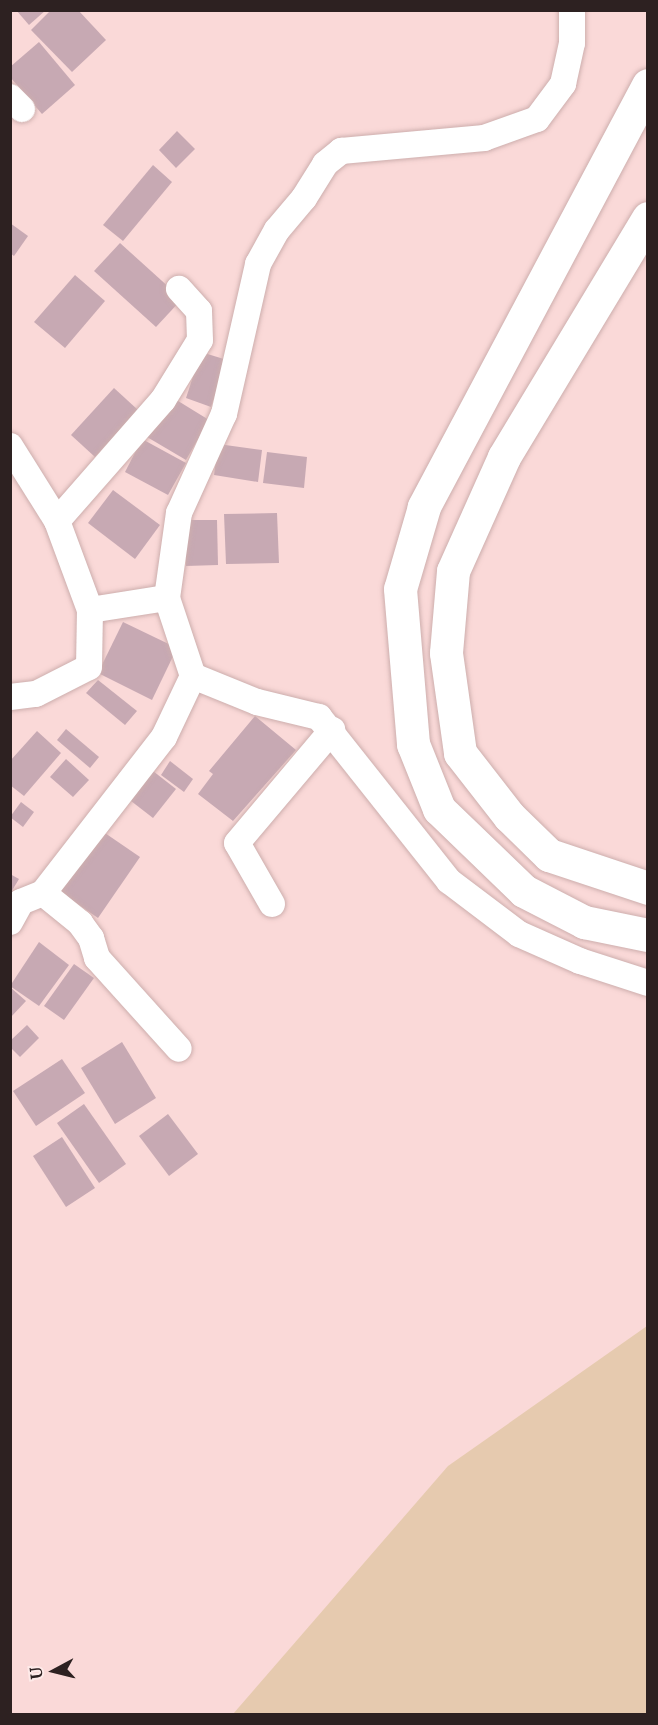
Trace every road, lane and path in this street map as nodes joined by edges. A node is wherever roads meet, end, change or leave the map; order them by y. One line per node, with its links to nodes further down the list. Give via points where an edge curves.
1 (572, 10): 7 (street, via 572,43 563,84 537,119 484,138 341,151 325,164 304,198 277,230 258,264 224,414 179,513)
2 (648, 85): 16 (highway, via 424,507 400,589 413,744 439,809 524,891 584,922)
3 (648, 218): 12 (highway, via 504,457 453,571 446,653 460,753 509,816 549,855)
4 (179, 289): 6 (street, via 199,311 200,340 163,400)
5 (10, 446): 6 (street)
6 (57, 521): 8 (street)
7 (167, 598): 8 (street); 9 (street)
8 (90, 610): 10 (street, via 89,668 36,694)
9 (194, 676): 11 (street, via 257,702 319,717); 13 (street, via 164,737)
10 (10, 698)
11 (332, 730): 14 (street, via 237,843); 17 (street, via 363,777 448,880 519,934 580,961)
12 (648, 888)
13 (43, 893): 15 (street, via 21,902); 18 (street, via 80,923 91,938 97,958)
14 (272, 904)
15 (10, 922)
16 (648, 935)
17 (648, 983)
18 (179, 1049)

